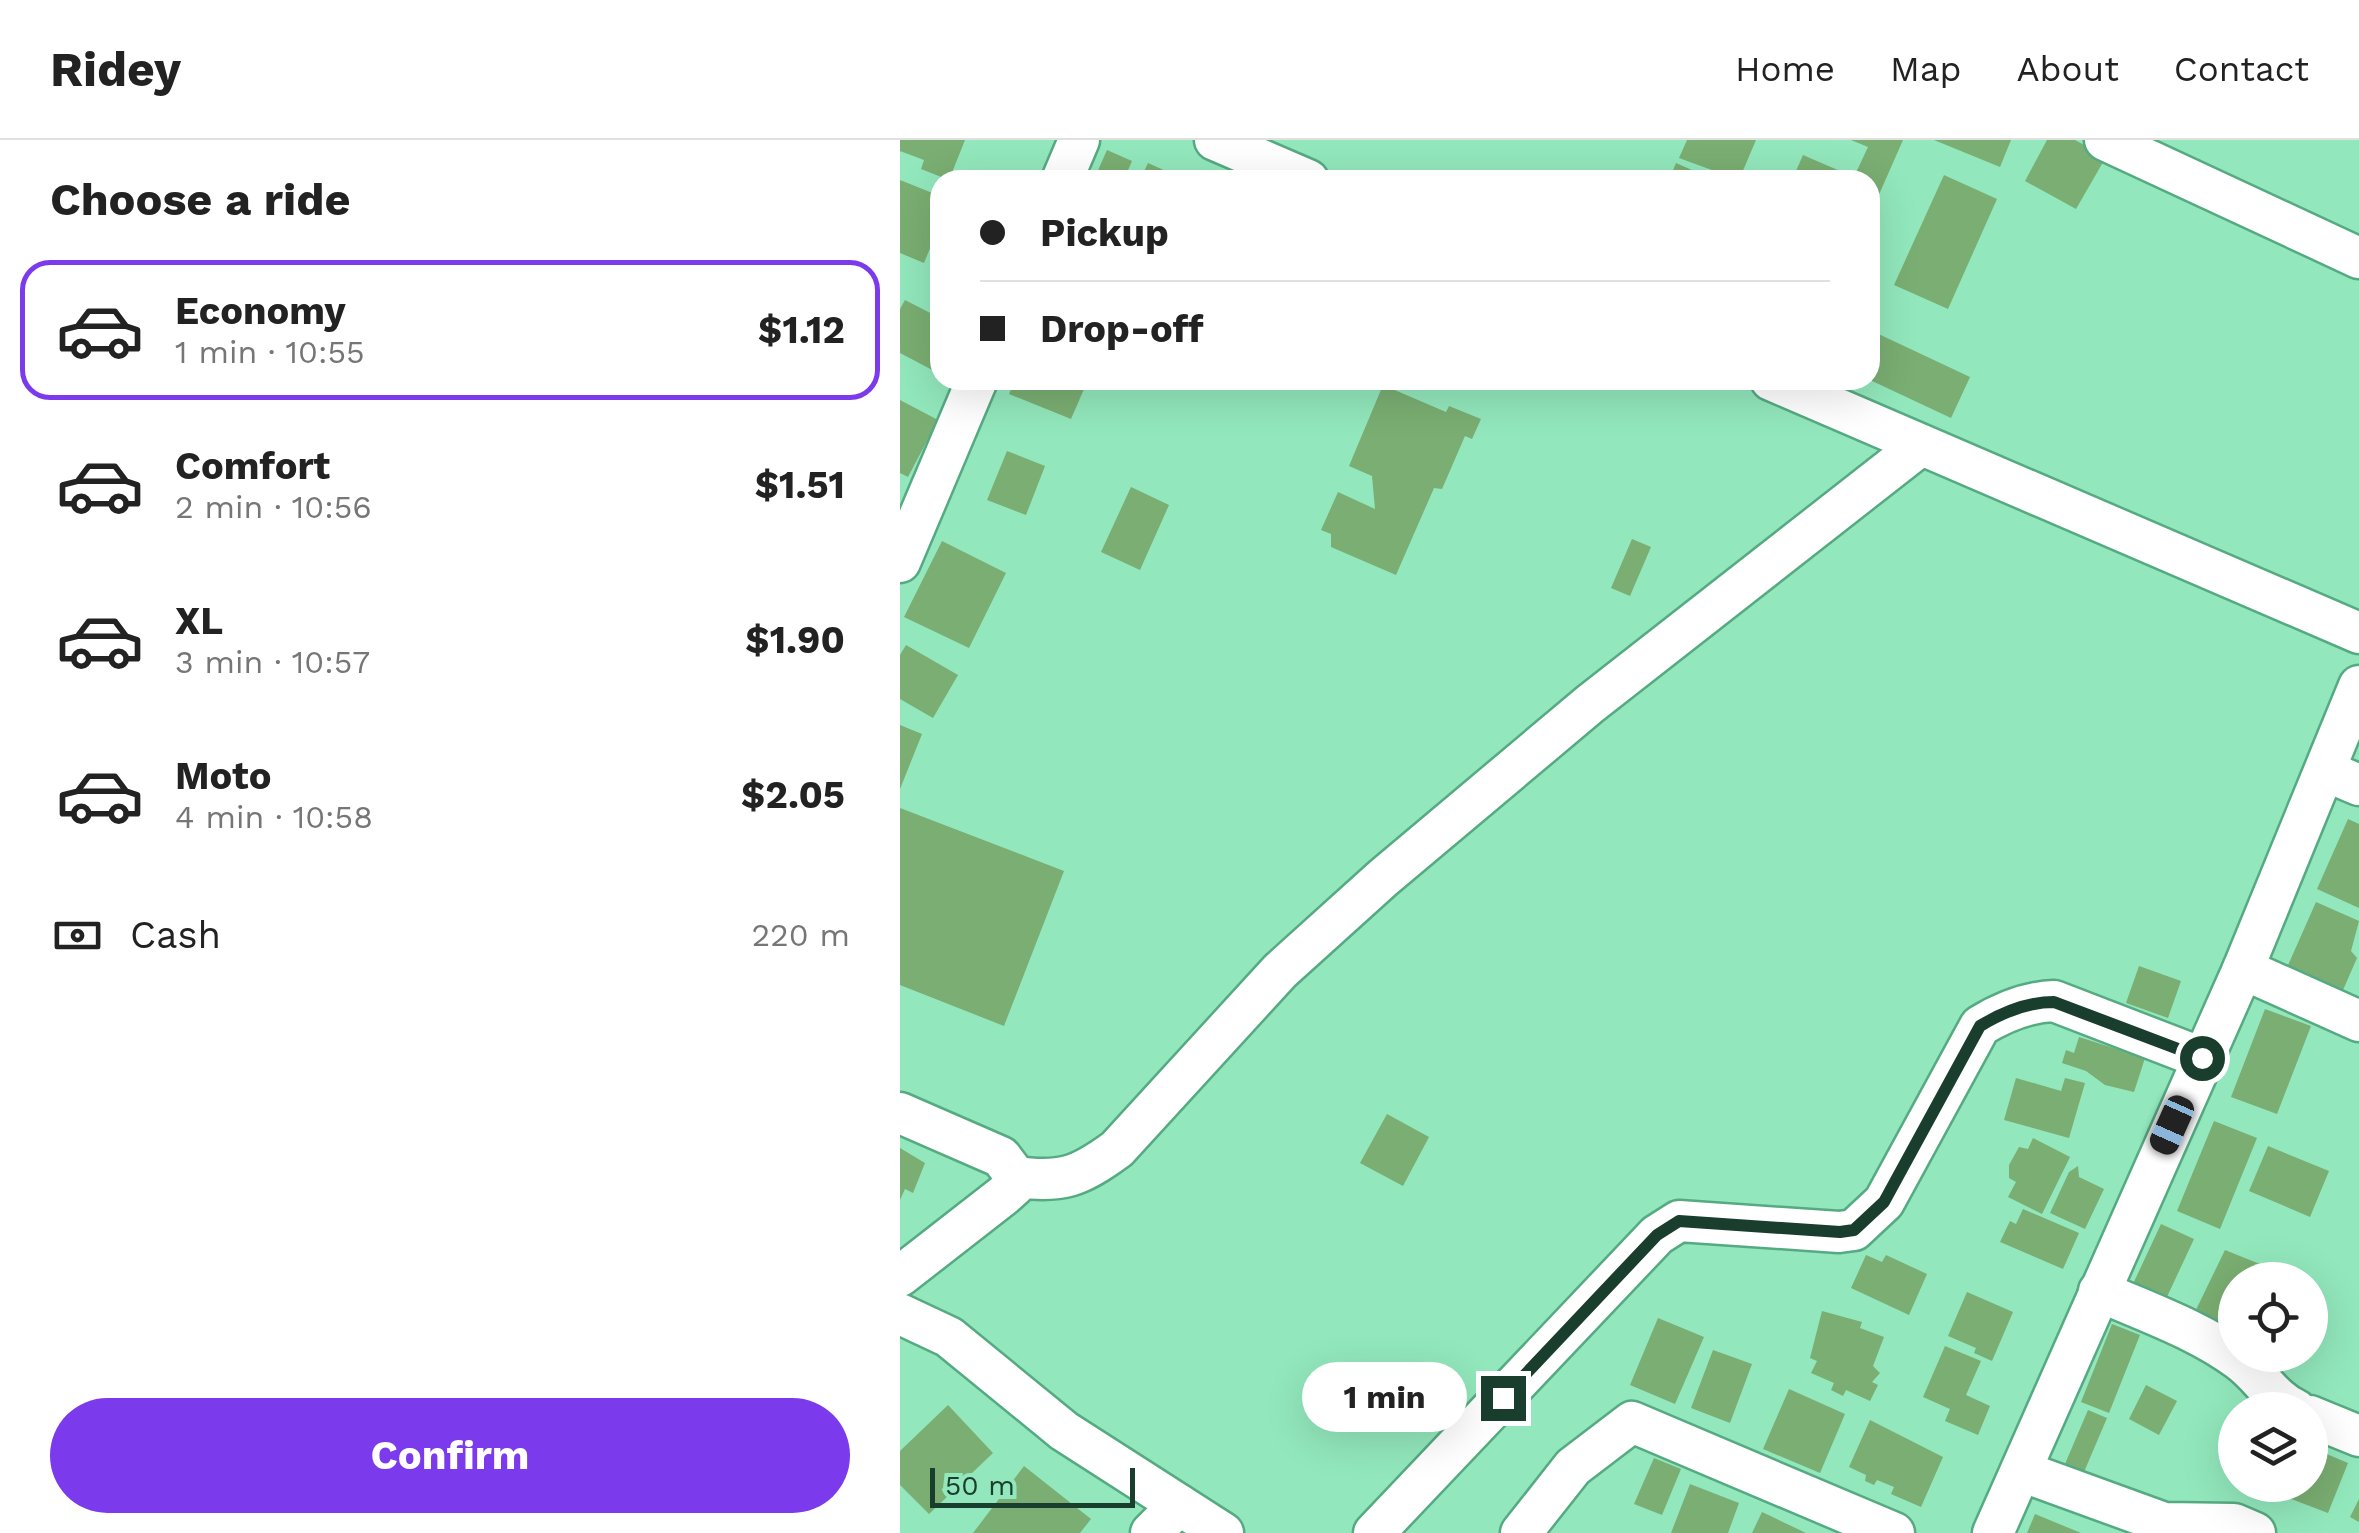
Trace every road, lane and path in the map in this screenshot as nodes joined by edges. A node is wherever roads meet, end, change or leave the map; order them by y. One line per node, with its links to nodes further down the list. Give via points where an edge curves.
1 (1079, 140): 4 (street)
2 (1215, 140): 5 (street)
3 (2104, 140): 6 (street)
4 (1066, 170)
5 (1285, 170)
6 (2359, 258)
7 (971, 390): 10 (street)
8 (1795, 390): 9 (street)
9 (1922, 445): 12 (street); 19 (street, via 1590,704 1383,878 1280,971 1118,1150 1054,1182)
10 (913, 496): 11 (street)
11 (900, 562)
12 (2359, 633)
13 (2359, 686): 14 (street)
14 (2342, 778): 15 (street)
15 (2243, 970): 16 (street); 17 (street)
16 (2359, 1021)
17 (2202, 1058): 21 (street); 29 (street, via 2054,1002 1995,1016 1980,1026 1884,1202 1866,1222 1854,1230 1810,1233 1679,1221 1657,1235)
18 (900, 1113): 19 (street, via 1001,1158)
19 (1016, 1176): 20 (street, via 1004,1195)
20 (900, 1276)
21 (2099, 1291): 23 (street, via 2208,1340); 26 (street)
22 (900, 1314): 27 (street, via 949,1337)
23 (2271, 1392)
24 (2328, 1423): 25 (street)
25 (2359, 1436)
26 (2020, 1471): 32 (street); 33 (street, via 2164,1523 2234,1524)
27 (1165, 1519): 28 (street)
28 (1222, 1533)
29 (1374, 1533)
30 (1521, 1533): 31 (street, via 1573,1466 1632,1422)
31 (1894, 1533)
32 (1994, 1533)
33 (2255, 1533)

